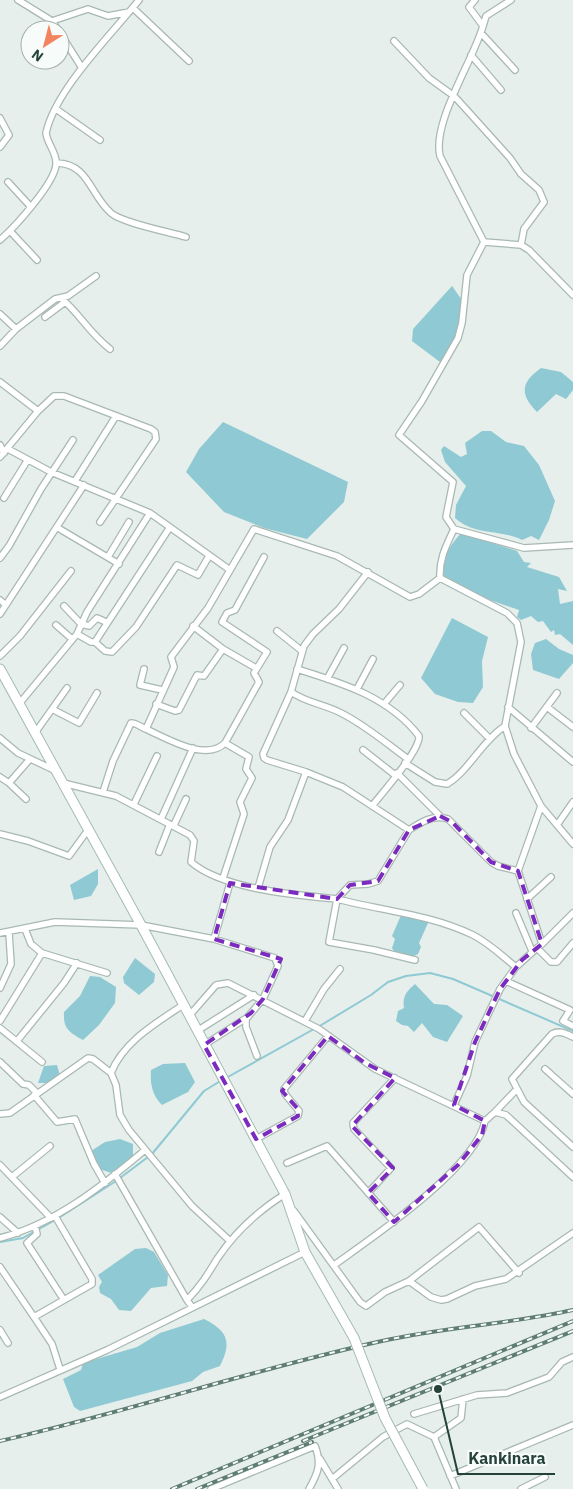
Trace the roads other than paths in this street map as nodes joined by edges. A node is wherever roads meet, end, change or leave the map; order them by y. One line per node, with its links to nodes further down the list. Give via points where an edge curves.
1 (18, 0): 6 (street)
2 (139, 0): 5 (street)
3 (475, 0): 8 (street, via 469,7)
4 (511, 0): 8 (street, via 486,16)
5 (131, 10): 7 (street, via 108,16 88,9); 12 (street); 13 (street)
6 (50, 20)
7 (55, 20)
8 (482, 29): 11 (street); 14 (street)
9 (394, 41): 16 (street, via 429,78)
10 (70, 49): 13 (street)
11 (471, 55): 15 (street); 16 (street)
12 (189, 61)
13 (82, 68): 17 (street)
14 (515, 70)
15 (501, 90)
16 (454, 96): 27 (street, via 440,136 439,151); 28 (street, via 521,174 543,194 544,202 524,229)
17 (56, 109): 19 (street); 21 (street, via 46,133)
18 (0, 118): 20 (street, via 9,135)
19 (100, 140)
20 (1, 145)
21 (57, 163): 23 (street); 25 (street, via 69,163 79,170 113,215)
22 (8, 182): 23 (street)
23 (31, 207): 24 (street)
24 (10, 232): 26 (street); 29 (street)
25 (186, 237)
26 (0, 240)
27 (484, 242): 28 (street); 55 (street, via 468,275 458,338 399,435 453,482 446,517)
28 (521, 245): 31 (street)
29 (36, 260)
30 (96, 276): 32 (street)
31 (573, 296)
32 (63, 300): 34 (street); 35 (street, via 55,299); 37 (street, via 94,336)
33 (0, 314): 35 (street)
34 (45, 317)
35 (16, 329): 36 (street)
36 (0, 346)
37 (110, 349)
38 (0, 382): 39 (street)
39 (38, 411): 40 (street, via 50,398 59,395); 43 (street)
40 (116, 416): 46 (street); 49 (street, via 151,429 156,436)
41 (73, 440): 45 (street)
42 (0, 445): 43 (street)
43 (4, 453): 44 (street)
44 (27, 460): 45 (street); 48 (street)
45 (51, 472): 46 (street); 60 (street)
46 (75, 481): 47 (street)
47 (84, 485): 49 (street); 54 (street)
48 (4, 498)
49 (116, 498): 50 (street); 51 (street)
50 (150, 513): 53 (street); 61 (street)
51 (100, 522)
52 (128, 522): 58 (street)
53 (170, 527): 57 (street); 70 (street)
54 (58, 528): 58 (street); 67 (street)
55 (454, 529): 56 (street, via 524,548); 65 (street, via 440,560)
56 (573, 545)
57 (209, 556): 62 (street); 77 (street, via 197,575 177,565 136,627 112,652 105,651)
58 (108, 557): 61 (street)
59 (264, 557): 83 (street, via 234,611 227,613 222,622 267,652)
60 (0, 558)
61 (119, 564): 71 (street)
62 (230, 570): 64 (street, via 255,529 337,556); 73 (street, via 208,608)
63 (71, 572): 81 (street)
64 (368, 572): 65 (street, via 410,596 419,594); 80 (street)
65 (440, 578): 98 (street, via 507,613 518,623 520,642)
66 (0, 600): 67 (street)
67 (6, 605): 69 (street)
68 (64, 606): 71 (street)
69 (0, 614)
70 (106, 622): 71 (street, via 97,618 89,626); 77 (street)
71 (81, 624): 75 (street)
72 (56, 625): 76 (street)
73 (193, 626): 79 (street); 91 (street, via 171,657 174,666)
74 (277, 631): 80 (street)
75 (77, 634): 76 (street); 77 (street)
76 (72, 640): 95 (street)
77 (95, 642)
78 (344, 648): 87 (street)
79 (223, 649): 83 (street); 96 (street, via 205,675 196,676 178,710)
80 (302, 651): 86 (street)
81 (0, 656)
82 (373, 659): 90 (street)
83 (256, 668): 109 (street, via 253,675 259,682)
84 (0, 669): 95 (main road)
85 (144, 669): 91 (street, via 140,685)
86 (297, 669): 87 (street); 92 (street)
87 (327, 679): 90 (street)
88 (400, 685): 97 (street)
89 (67, 688): 100 (street)
90 (357, 689): 97 (street)
91 (162, 690): 96 (street)
92 (291, 692): 114 (street, via 308,702 350,717); 117 (street, via 263,756)
93 (97, 693): 100 (street, via 79,723)
94 (556, 693): 99 (street)
95 (20, 704): 106 (main road)
96 (156, 704): 105 (street)
97 (384, 704): 114 (street, via 419,736 419,742)
98 (508, 707): 102 (street); 104 (street)
99 (547, 707): 103 (street); 104 (street)
100 (52, 709): 106 (street)
101 (464, 713): 108 (street)
102 (505, 726): 108 (street); 128 (street, via 514,754)
103 (573, 727)
104 (531, 728): 115 (street)
105 (146, 729): 110 (street); 122 (street, via 131,723)
106 (35, 733): 116 (main road)
107 (0, 738): 113 (street)
108 (489, 738): 114 (street, via 447,784 435,782)
109 (225, 744): 110 (street, via 211,750); 140 (street, via 249,757 246,769 252,778 240,802 244,814)
110 (193, 748): 130 (street)
111 (363, 750): 118 (street)
112 (157, 756): 126 (street)
113 (30, 759): 116 (street); 121 (street)
114 (406, 761): 118 (street)
115 (573, 762)
116 (56, 771): 120 (main road)
117 (306, 772): 127 (street, via 342,787); 142 (street, via 288,820 270,847)
118 (396, 774): 127 (street); 129 (street)
119 (0, 777): 121 (street)
120 (63, 782): 122 (street); 133 (main road)
121 (8, 783): 123 (street)
122 (103, 792): 126 (street)
123 (26, 799)
124 (186, 799): 131 (street)
125 (573, 802): 132 (street)
126 (134, 804): 130 (street)
127 (372, 806): 134 (street)
128 (541, 806): 132 (street); 138 (street)
129 (440, 816): 134 (street); 138 (street, via 452,822 491,862)
130 (161, 819): 131 (street)
131 (172, 824): 137 (street); 140 (street, via 194,838 191,862)
132 (557, 825): 136 (street)
133 (88, 830): 135 (street, via 69,856); 147 (main road)
134 (409, 830): 143 (street, via 378,881 350,885)
135 (0, 834)
136 (573, 844)
137 (159, 852)
138 (518, 871): 144 (street)
139 (551, 877): 144 (street)
140 (223, 878): 141 (street)
141 (230, 883): 142 (street); 151 (street)
142 (258, 888): 143 (street)
143 (336, 899): 155 (street, via 329,942); 157 (street, via 448,924 481,940)
144 (527, 899): 153 (street)
145 (573, 912): 153 (street)
146 (516, 913): 153 (street)
147 (141, 925): 148 (street, via 55,922); 151 (street); 164 (main road)
148 (25, 929): 150 (street); 154 (street, via 31,944)
149 (0, 933): 150 (street)
150 (9, 933): 161 (street, via 12,964)
151 (214, 939): 163 (street, via 277,959 278,966)
152 (573, 943): 153 (street, via 554,963)
153 (537, 947): 157 (street)
154 (42, 952): 156 (street); 167 (street)
155 (415, 960)
156 (77, 963): 159 (street); 176 (street)
157 (516, 967): 160 (street)
158 (340, 969): 168 (street)
159 (107, 973)
160 (506, 981): 169 (street, via 570,1010); 187 (street, via 475,1042 467,1076)
161 (0, 988)
162 (254, 995): 163 (street); 165 (street, via 228,983 220,983); 172 (street)
163 (263, 999): 166 (street); 168 (street)
164 (183, 1005): 165 (main road); 182 (street, via 130,1043)
165 (189, 1016): 172 (main road)
166 (248, 1017): 177 (street); 178 (street, via 246,1027)
167 (0, 1021)
168 (304, 1021): 174 (street)
169 (563, 1021): 170 (street); 173 (street)
170 (573, 1026)
171 (0, 1028): 176 (street)
172 (197, 1031): 177 (main road)
173 (556, 1032): 175 (street); 184 (street, via 514,1077 512,1081)
174 (328, 1036): 183 (street, via 365,1063); 191 (street, via 284,1089 299,1111 298,1116)
175 (573, 1036)
176 (17, 1041): 180 (street)
177 (204, 1044): 191 (main road)
178 (258, 1056)
179 (0, 1062): 185 (street, via 23,1084 29,1085)
180 (42, 1062)
181 (546, 1069): 186 (street)
182 (111, 1073): 185 (street, via 88,1058); 194 (street, via 120,1115)
183 (395, 1078): 187 (street); 201 (street, via 352,1123 391,1168)
184 (517, 1088): 188 (street); 193 (street, via 524,1102)
185 (35, 1094): 189 (street, via 10,1113); 200 (street, via 57,1122 75,1119)
186 (573, 1094)
187 (454, 1105): 190 (street)
188 (495, 1112): 190 (street); 198 (street, via 506,1115)
189 (0, 1114)
190 (485, 1121): 206 (street, via 480,1139 458,1165)
191 (256, 1139): 202 (main road)
192 (50, 1146): 197 (street)
193 (573, 1147)
194 (148, 1153): 199 (street); 211 (street, via 192,1206)
195 (287, 1163): 201 (street, via 327,1146)
196 (0, 1165): 197 (street)
197 (12, 1177): 205 (street)
198 (573, 1177)
199 (117, 1178): 200 (street); 218 (street)
200 (105, 1182): 205 (street)
201 (368, 1193): 206 (street)
202 (285, 1194): 203 (main road); 211 (street, via 259,1212)
203 (291, 1207): 212 (main road); 213 (street)
204 (0, 1217): 208 (street)
205 (55, 1218): 207 (street); 217 (street, via 93,1282)
206 (394, 1222): 213 (street)
207 (36, 1228): 208 (street); 217 (street, via 37,1234 27,1243)
208 (18, 1233): 210 (street)
209 (573, 1234): 215 (street)
210 (0, 1238)
211 (230, 1241): 218 (street, via 202,1286)
212 (305, 1252): 219 (street); 237 (main road, bridge, via 354,1338 385,1418)
213 (334, 1265): 216 (street, via 366,1306 385,1292)
214 (0, 1267): 220 (street)
215 (519, 1273): 216 (street, via 441,1300); 216 (street, via 479,1227)
216 (409, 1281)
217 (64, 1300): 220 (street)
218 (188, 1300): 219 (street)
219 (192, 1307): 224 (street, via 107,1350)
220 (34, 1317): 224 (street, via 52,1344)
221 (0, 1330): 222 (street)
222 (8, 1343)
223 (573, 1357): 226 (street, via 562,1362 545,1380 507,1393)
224 (60, 1369): 225 (street)
225 (0, 1397)
226 (463, 1399): 227 (street); 229 (street, via 461,1418)
227 (414, 1414)
228 (573, 1425): 231 (street)
229 (434, 1437): 231 (street); 233 (street, via 407,1424 383,1436)
230 (320, 1459): 233 (street); 234 (street, via 315,1446); 235 (street, via 318,1474)
231 (450, 1476): 238 (street)
232 (545, 1478): 239 (street)
233 (332, 1479): 236 (street)
234 (211, 1489)
235 (309, 1489)
236 (338, 1489)
237 (423, 1489)
238 (456, 1489)
239 (521, 1489)

